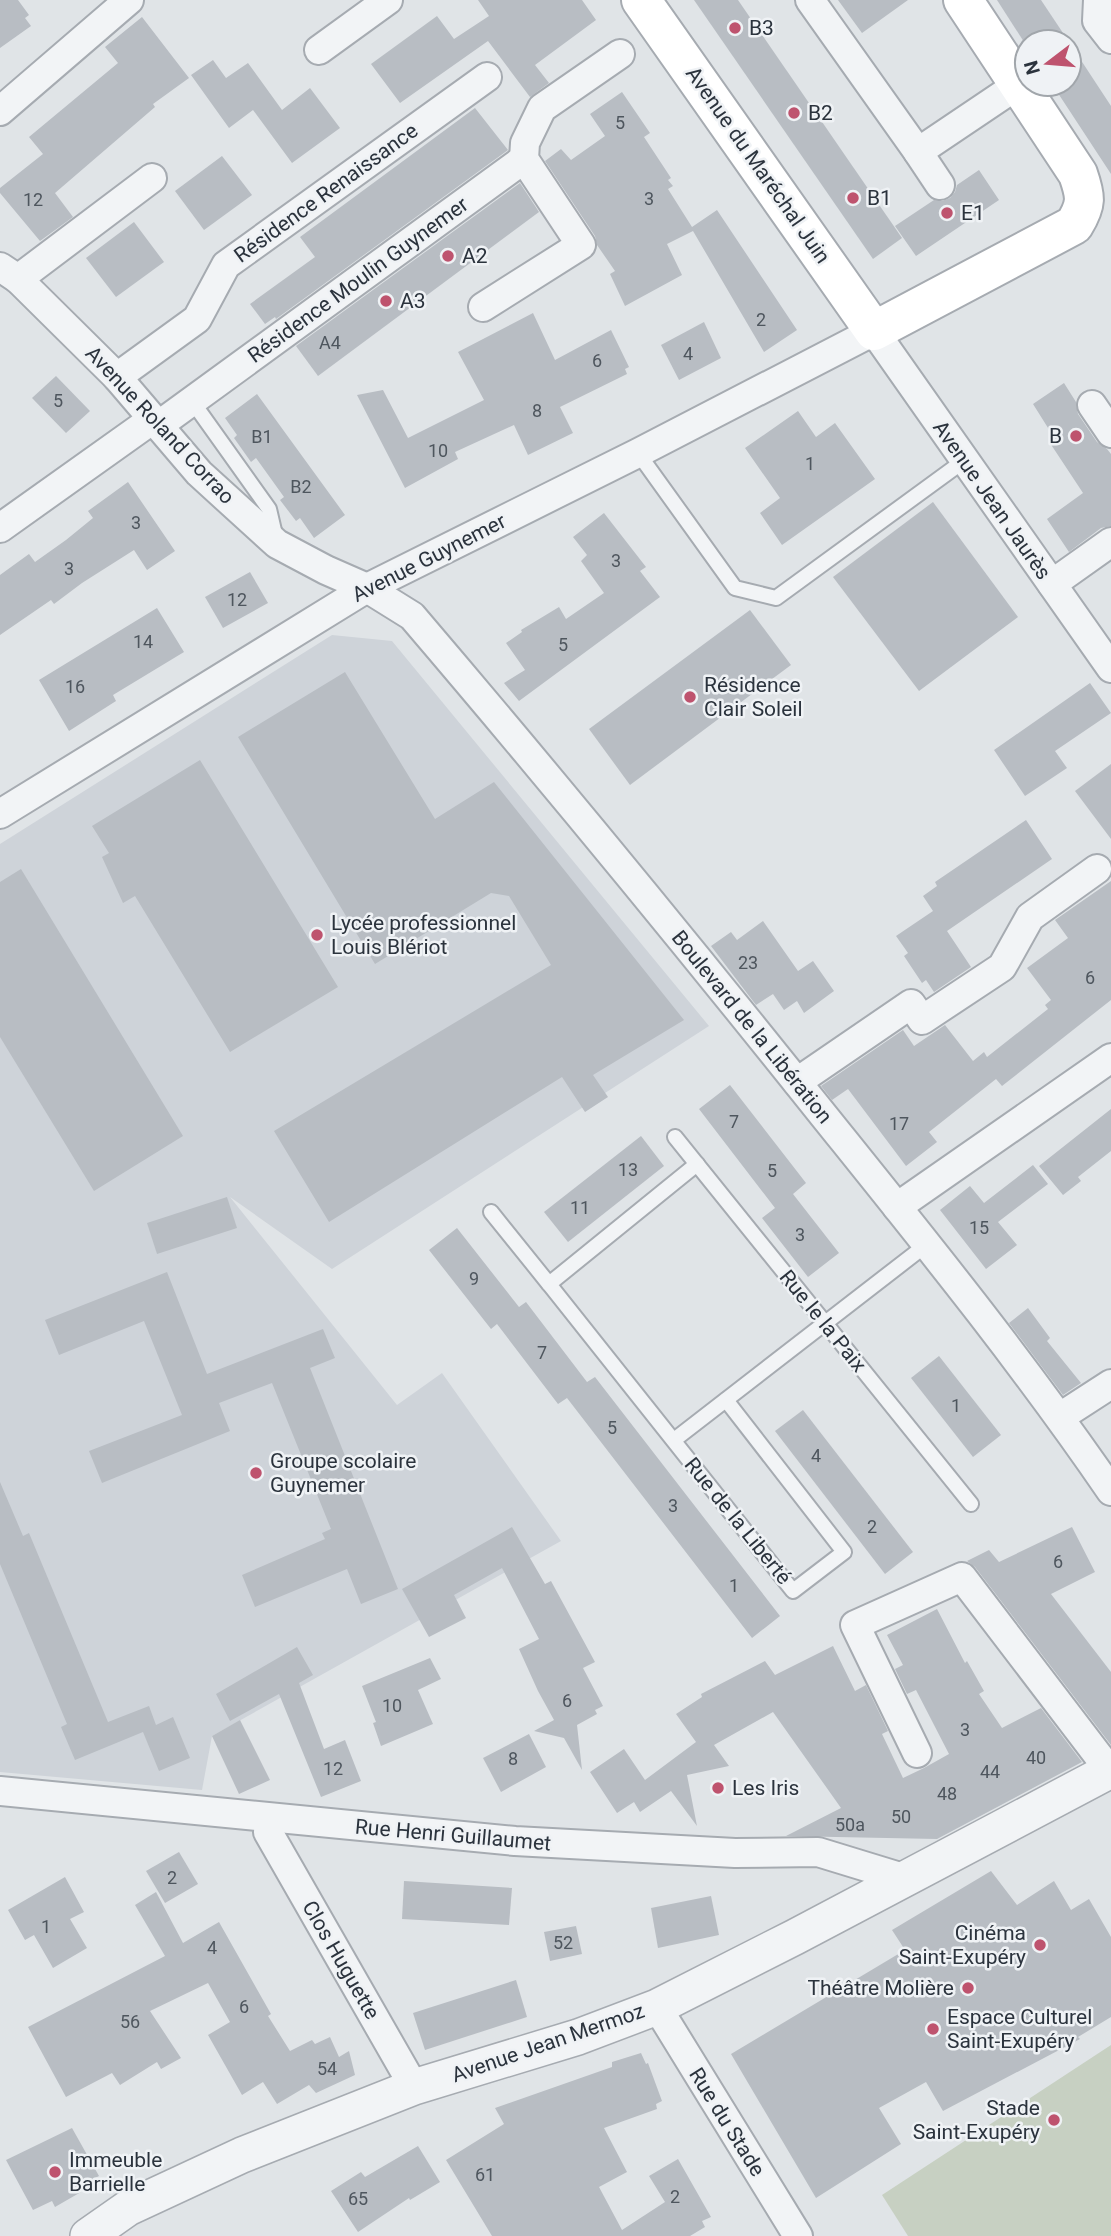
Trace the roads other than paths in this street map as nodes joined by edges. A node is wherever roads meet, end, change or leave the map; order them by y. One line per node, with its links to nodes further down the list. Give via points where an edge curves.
1 (129, 0): 14 (street)
2 (388, 0): 8 (street)
3 (641, 0): 21 (main road, Avenue du Maréchal Juin)
4 (810, 0): 15 (street)
5 (963, 0): 10 (main road)
6 (1098, 0): 7 (street, via 1097,21)
7 (1111, 39)
8 (319, 50)
9 (620, 54): 16 (street, via 542,108 525,143)
10 (1013, 76)
11 (487, 77): 22 (street, Résidence Renaissance, via 226,265 197,319)
12 (1013, 87): 15 (street)
13 (1027, 98): 21 (main road, via 1078,174 1086,196 1074,225)
14 (0, 111)
15 (918, 152): 18 (street)
16 (524, 159): 20 (street, via 581,245); 23 (street, Résidence Moulin Guynemer)
17 (152, 178): 19 (street)
18 (940, 184)
19 (9, 273): 22 (street, Avenue Roland Corrao)
20 (482, 307)
21 (874, 331): 27 (street, Avenue Guynemer); 28 (street, Avenue Jean Jaurès)
22 (117, 377): 25 (street, Avenue Roland Corrao)
23 (192, 401): 25 (street, Résidence Moulin Guynemer); 31 (lane, via 270,509)
24 (1092, 405): 26 (street)
25 (156, 422): 29 (street, Résidence Moulin Guynemer); 31 (street, Avenue Roland Corrao, via 199,473)
26 (1111, 433)
27 (638, 453): 28 (lane, via 735,589 776,598); 33 (street, Avenue Guynemer)
28 (965, 460): 32 (street, Avenue Jean Jaurès)
29 (0, 527)
30 (1111, 542): 32 (street)
31 (277, 544): 33 (street, Avenue Roland Corrao)
32 (1052, 584): 34 (street, Avenue Jean Jaurès)
33 (367, 587): 35 (street, Avenue Guynemer); 38 (street, Boulevard de la Libération, via 412,617)
34 (1111, 668)
35 (0, 814)
36 (1097, 869): 38 (street, via 1030,917 1002,967 922,1020 911,1004)
37 (1111, 1058): 41 (street)
38 (797, 1082): 41 (street, Boulevard de la Libération)
39 (675, 1137): 40 (lane, Rue le la Paix)
40 (697, 1164): 44 (lane); 45 (lane, Rue le la Paix)
41 (897, 1207): 43 (street, Boulevard de la Libération)
42 (491, 1212): 44 (lane, Rue de la Liberté)
43 (926, 1245): 45 (lane); 48 (street, Boulevard de la Libération)
44 (548, 1284): 49 (lane, Rue de la Liberté)
45 (825, 1323): 47 (lane); 51 (lane, Rue le la Paix)
46 (1111, 1384): 48 (street)
47 (726, 1400): 49 (lane); 49 (lane, Rue de la Liberté, via 844,1552 793,1591)
48 (1060, 1417): 50 (street, Boulevard de la Libération)
49 (674, 1440)
50 (1111, 1491)
51 (971, 1504)
52 (917, 1754): 53 (street, via 855,1625 962,1577)
53 (1111, 1771): 56 (street, Avenue Jean Mermoz)
54 (0, 1791): 56 (street, Rue Henri Guillaumet, via 515,1841 735,1853 818,1852)
55 (268, 1832): 58 (street, Clos Huguette)
56 (903, 1878): 57 (street, Avenue Jean Mermoz)
57 (657, 2007): 58 (street, Avenue Jean Mermoz, via 578,2037); 60 (street, Rue du Stade)
58 (414, 2087): 59 (street, Avenue Jean Mermoz, via 242,2155 128,2208)
59 (88, 2236)
60 (798, 2236)

